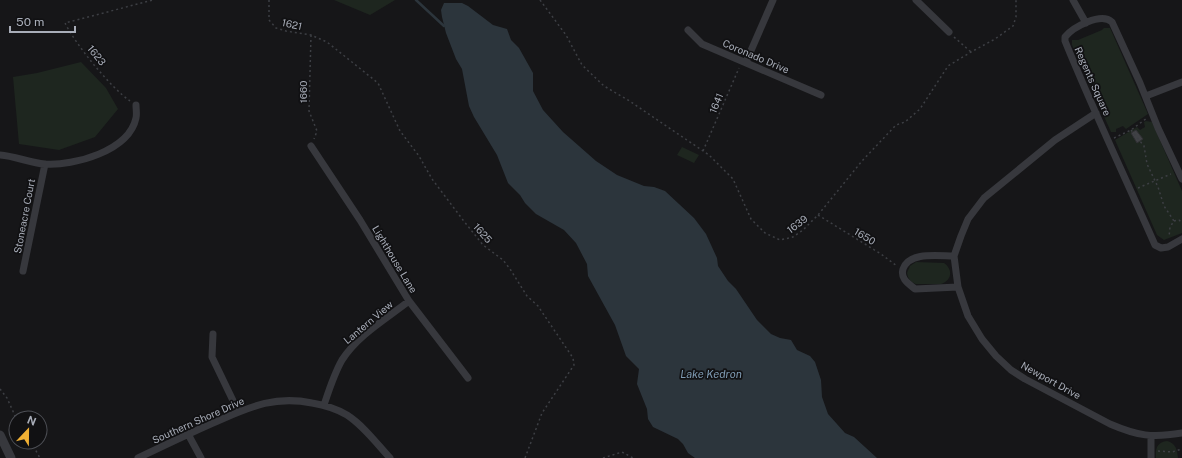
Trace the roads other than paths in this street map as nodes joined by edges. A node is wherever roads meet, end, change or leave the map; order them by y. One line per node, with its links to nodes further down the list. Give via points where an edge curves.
1 (773, 0): 7 (street)
2 (916, 0): 6 (street)
3 (1073, 0): 4 (street)
4 (1086, 23): 10 (street, Regents Square, via 1102,18 1112,22); 12 (street, Regents Square, via 1069,32 1065,41)
5 (688, 30): 7 (street, Coronado Drive, via 702,44)
6 (949, 32)
7 (744, 62): 9 (street, Coronado Drive)
8 (1182, 82): 10 (street)
9 (821, 95)
10 (1146, 96): 16 (street, Regents Square)
11 (136, 105): 15 (street, via 136,118 132,128 115,145 85,160)
12 (1096, 113): 17 (street, Regents Square, via 1155,245 1161,248); 18 (street, Newport Drive, via 1055,140 984,198 968,219)
13 (311, 146): 21 (street, Lighthouse Lane)
14 (0, 155): 15 (street)
15 (45, 164): 19 (street, Stoneacre Court)
16 (1182, 179)
17 (1182, 239)
18 (954, 256): 20 (street, Newport Drive); 20 (street, via 912,259 906,264 902,274 906,282 915,289)
19 (23, 271)
20 (958, 286): 29 (street, Newport Drive, via 968,316 982,339 1011,370 1110,424)
21 (409, 301): 23 (street, Lighthouse Lane); 24 (street, Lantern View, via 352,347 339,366)
22 (213, 334): 25 (street, via 212,357)
23 (468, 378)
24 (324, 405): 25 (street, Southern Shore Drive, via 294,400 277,401); 33 (street, Southern Shore Drive, via 346,415 360,426)
25 (238, 411): 26 (street, Southern Shore Drive)
26 (188, 434): 31 (street, Southern Shore Drive); 32 (street)
27 (0, 435): 30 (street)
28 (1182, 435): 29 (street, Newport Drive)
29 (1152, 437): 34 (street)
30 (11, 458)
31 (138, 458)
32 (201, 458)
33 (390, 458)
34 (1151, 458)

